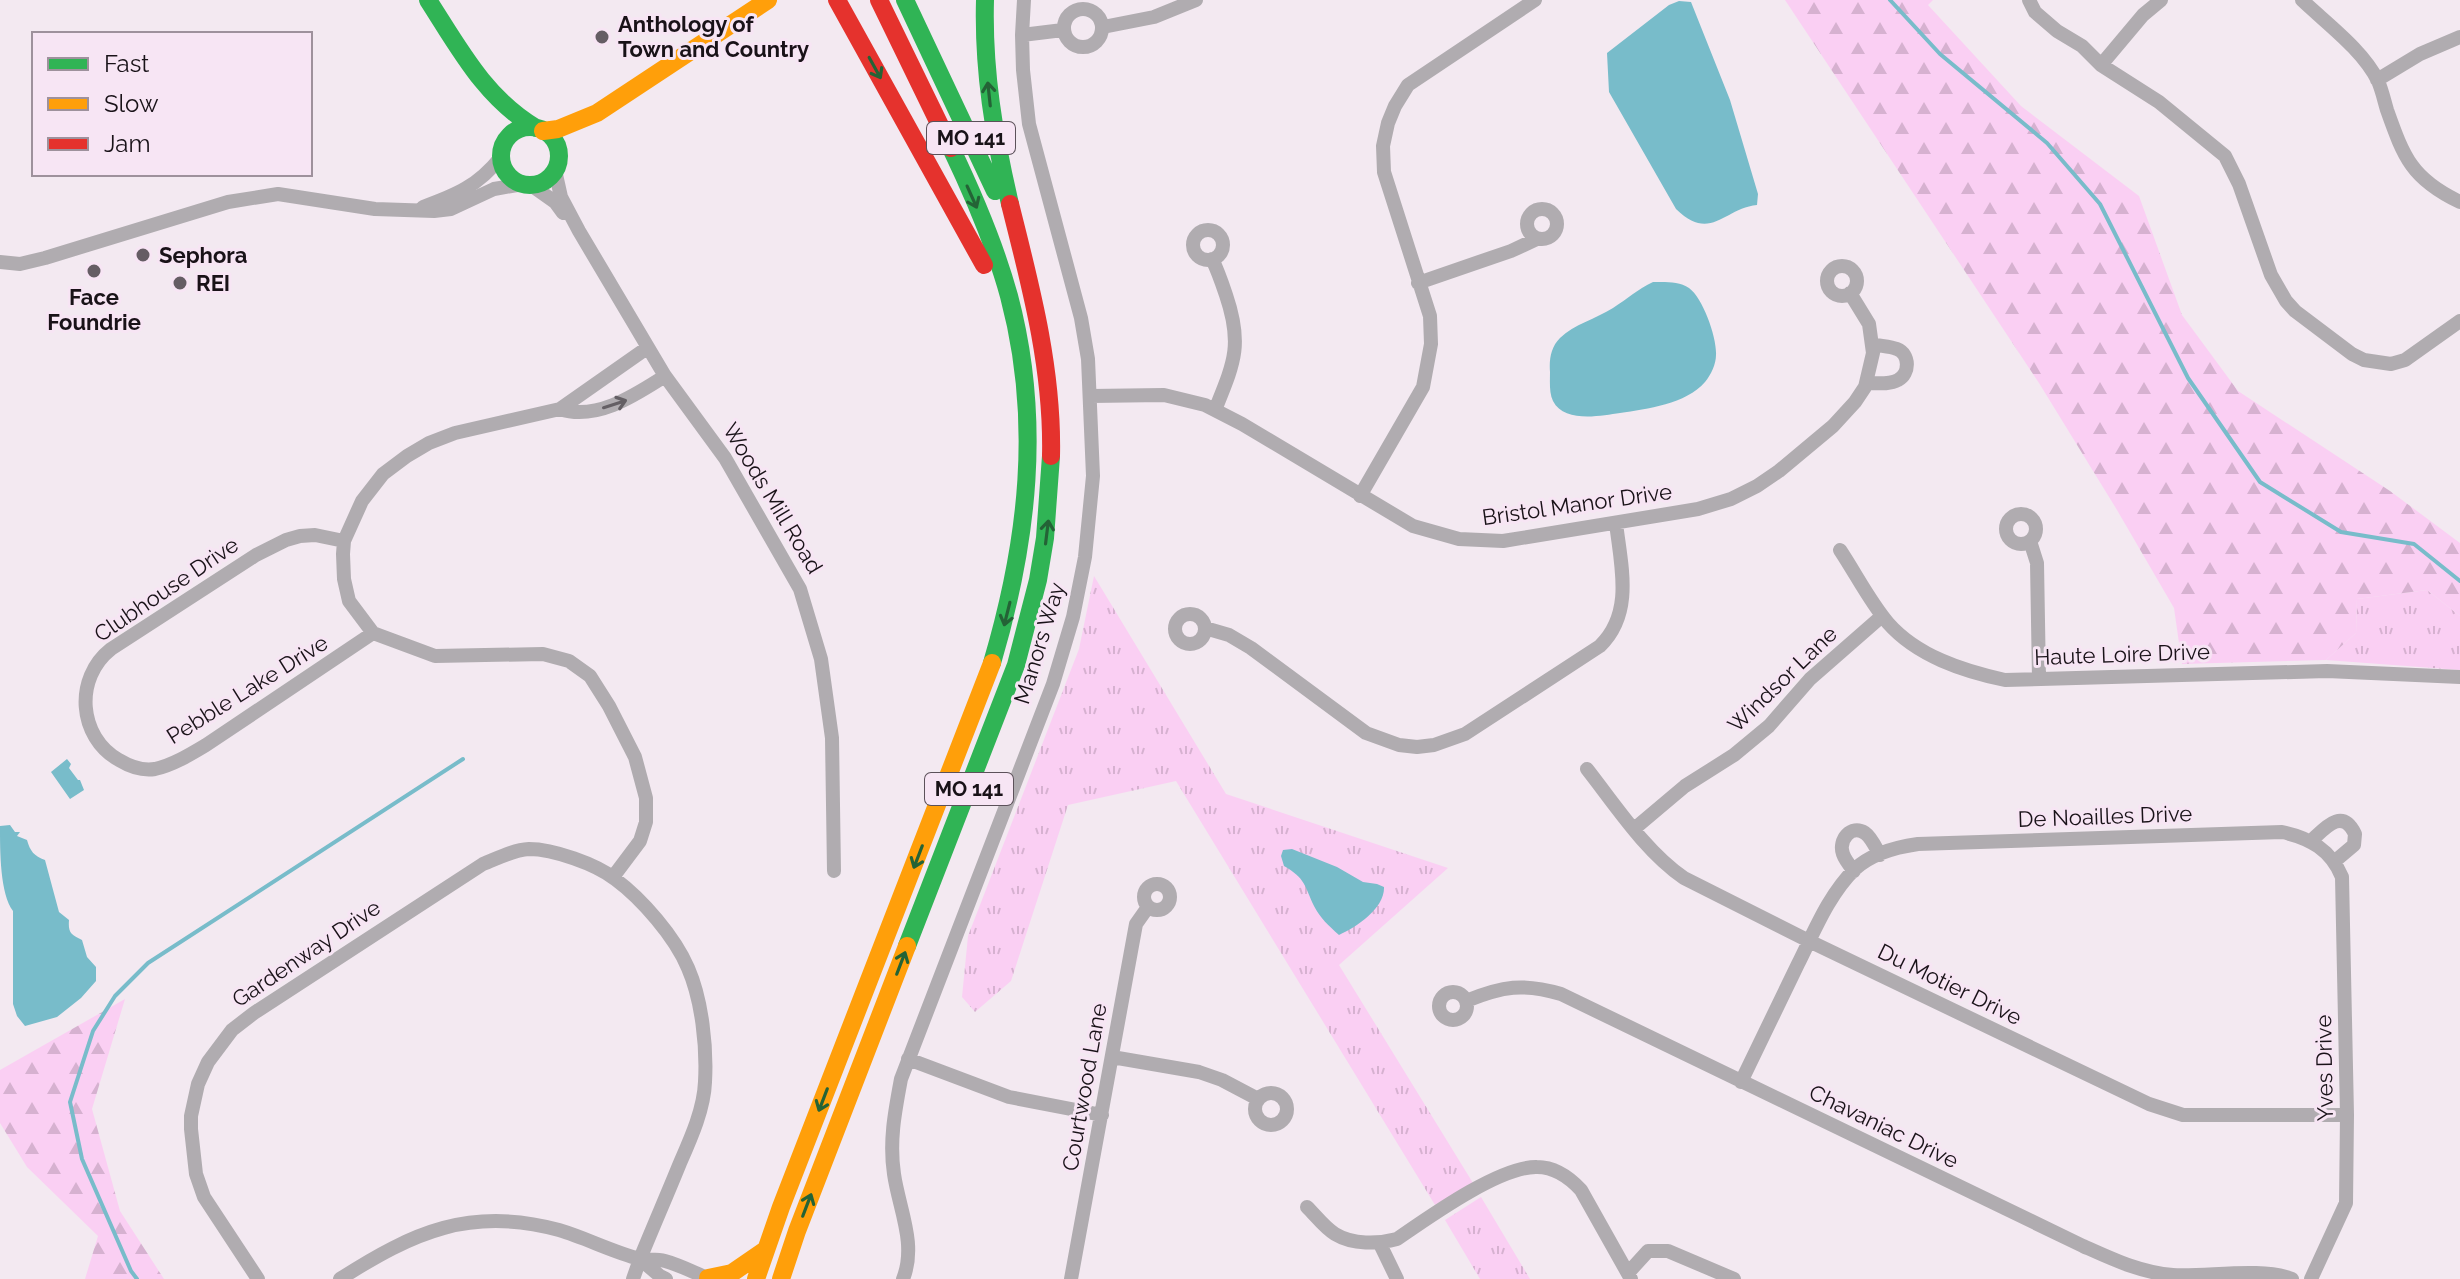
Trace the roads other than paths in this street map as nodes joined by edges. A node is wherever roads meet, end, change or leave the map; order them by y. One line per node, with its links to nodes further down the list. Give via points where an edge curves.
1 (428, 0): 19 (main road)
2 (768, 0): 20 (main road)
3 (879, 0): 37 (main road, MO 141, one-way to 37, via 992,243)
4 (905, 0): 31 (main road, MO 141, via 992,183)
5 (985, 0): 31 (main road, one-way to 5, via 989,105)
6 (1024, 0): 15 (street, Manors Way)
7 (1196, 0): 13 (street, via 1154,17)
8 (1535, 0): 32 (street, via 1408,85 1391,114 1383,146 1384,172)
9 (2029, 0): 17 (street, via 2035,12)
10 (2161, 0): 17 (street)
11 (2302, 0): 18 (street)
12 (836, 1): 37 (main road, one-way to 37, via 982,259)
13 (1103, 27): 14 (street, via 1098,41 1085,47 1074,46); 14 (street, via 1097,14 1083,8 1070,13)
14 (1063, 30): 15 (street)
15 (1022, 35): 40 (street, Manors Way, via 1029,124 1081,318)
16 (2460, 37): 18 (street)
17 (2101, 65): 34 (street, via 2159,102 2225,156 2286,301 2352,354 2391,364 2415,355)
18 (2377, 80): 25 (street, via 2410,164 2427,184)
19 (483, 83): 21 (main road, via 512,114); 22 (main road, via 500,122)
20 (597, 113): 21 (main road, via 558,129); 23 (main road)
21 (540, 129): 22 (main road, via 521,128 508,136); 23 (main road, via 555,141)
22 (502, 150): 24 (main road, via 502,165 510,177); 26 (street, via 477,182)
23 (557, 166): 24 (main road, via 545,181); 27 (street, Woods Mill Road, via 561,197)
24 (527, 185): 26 (street, via 494,189 451,209); 27 (street, Woods Mill Road, via 555,202)
25 (2460, 202)
26 (415, 209): 30 (street, via 375,209 278,194 228,202 45,258)
27 (579, 231): 36 (street, Woods Mill Road)
28 (1537, 239): 32 (street)
29 (1212, 259): 42 (street, via 1234,317 1237,341)
30 (0, 262)
31 (1028, 280): 76 (main road, MO 141, one-way to 31, via 1029,623 1047,538 1052,452 1046,366)
32 (1418, 283): 43 (street, via 1430,316 1423,387)
33 (1850, 293): 35 (street, Bristol Manor Drive, via 1869,324)
34 (2460, 321)
35 (1872, 344): 39 (street, Bristol Manor Drive); 39 (street, via 1898,349 1906,358 1906,372 1898,381)
36 (647, 348): 38 (street, Woods Mill Road); 41 (street)
37 (1023, 370): 73 (main road, MO 141, one-way to 73, via 1027,499 1004,626)
38 (665, 376): 41 (street, one-way to 38, via 572,413 611,406); 59 (street, Woods Mill Road, via 725,458 800,589 821,659 832,738)
39 (1866, 383): 44 (street, Bristol Manor Drive, via 1833,426 1757,486 1698,509)
40 (1091, 396): 42 (street, Bristol Manor Drive, via 1164,395); 66 (street, Manors Way, via 1093,476 1073,617 1053,684)
41 (560, 409): 45 (street, via 429,443 383,474 362,501)
42 (1215, 410): 43 (street, Bristol Manor Drive)
43 (1360, 496): 44 (street, Bristol Manor Drive, via 1413,526 1474,541)
44 (1616, 523): 49 (street, via 1623,587 1611,635 1465,734 1434,745 1399,745 1366,733 1251,648)
45 (344, 541): 50 (street, via 349,601); 53 (street, Clubhouse Drive, via 315,535 286,540 100,658 89,682 86,712)
46 (2030, 541): 52 (street, via 2037,563)
47 (1840, 550): 48 (street, Haute Loire Drive)
48 (1882, 616): 52 (street, Haute Loire Drive, via 1915,648 1956,666 2005,680); 55 (street, Windsor Lane, via 1810,679 1769,726)
49 (1205, 628)
50 (373, 633): 53 (street, Pebble Lake Drive, via 177,761 143,769 124,763); 61 (street, via 435,656 543,654 569,661 590,676 635,757 646,798 640,841)
51 (2460, 677): 52 (street, Haute Loire Drive, via 2327,671)
52 (2039, 679)
53 (99, 744)
54 (1587, 769): 55 (street, Du Motier Drive)
55 (1634, 829): 63 (street, Du Motier Drive, via 1684,878)
56 (2311, 841): 57 (street, De Noailles Drive, via 2282,832 1918,844); 58 (street, De Noailles Drive); 58 (street, via 2332,822 2348,823 2354,845)
57 (1880, 855): 60 (street, De Noailles Drive); 60 (street, via 1868,834 1849,832 1843,853)
58 (2331, 857): 70 (street, Yves Drive, via 2342,877)
59 (834, 871)
60 (1854, 871): 63 (street, De Noailles Drive, via 1839,886)
61 (613, 877): 74 (street, Gardenway Drive, via 649,910 679,951 704,1035 706,1084 700,1108); 77 (street, Gardenway Drive, via 546,851 506,854 368,937 232,1030 198,1084 191,1116 193,1154 204,1197)
62 (1148, 907): 65 (street, Courtwood Lane, via 1136,924)
63 (1809, 941): 67 (street, De Noailles Drive); 70 (street, Du Motier Drive, via 2169,1111)
64 (1466, 1001): 67 (street, Chavaniac Drive, via 1511,987 1561,994)
65 (1112, 1057): 68 (street, via 1199,1072); 69 (street, Courtwood Lane)
66 (908, 1059): 69 (street, via 1009,1097); 83 (street, Manors Way, via 891,1140 908,1239)
67 (1741, 1082): 87 (street, Chavaniac Drive, via 2129,1265 2174,1275)
68 (1258, 1099)
69 (1102, 1115): 84 (street, Courtwood Lane)
70 (2347, 1115): 88 (street, Yves Drive, via 2346,1203)
71 (1307, 1207): 72 (street, via 1336,1235)
72 (1380, 1244): 75 (street, via 1397,1239 1496,1177 1539,1166 1571,1179 1581,1190); 85 (street)
73 (764, 1251): 81 (main road, via 734,1274); 82 (main road, MO 141)
74 (640, 1259): 78 (street, via 542,1226 461,1223 393,1246); 79 (street, Gardenway Drive); 80 (street); 81 (street, via 664,1261)
75 (1629, 1276): 86 (street, via 1648,1251 1668,1251)
76 (782, 1278)
77 (258, 1279)
78 (340, 1279)
79 (633, 1279)
80 (666, 1279)
81 (709, 1279)
82 (756, 1279)
83 (903, 1279)
84 (1072, 1279)
85 (1397, 1279)
86 (1734, 1279)
87 (2292, 1279)
88 (2311, 1279)

